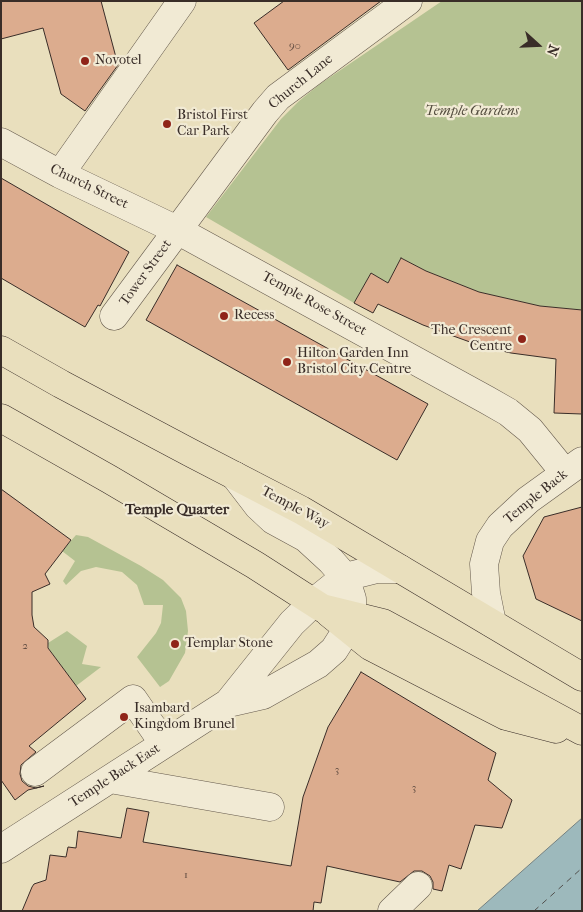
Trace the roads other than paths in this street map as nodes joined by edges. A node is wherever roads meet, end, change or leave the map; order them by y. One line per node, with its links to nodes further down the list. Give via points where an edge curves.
1 (182, 1): 4 (street)
2 (408, 1): 5 (street, Church Lane, via 278,97)
3 (1, 142): 4 (street, Church Street)
4 (60, 174): 5 (street, Church Street)
5 (178, 230): 6 (street, Tower Street); 9 (street, Temple Rose Street, via 508,412)
6 (114, 316)
7 (1, 350): 10 (highway, Temple Way)
8 (4, 427): 13 (highway, via 221,544)
9 (573, 467): 15 (street, Temple Back, via 528,500 500,526 490,541 484,564)
10 (235, 476): 11 (highway, Temple Way); 12 (street, via 273,520 306,538)
11 (400, 568): 12 (street, via 377,569); 15 (highway, Temple Way)
12 (345, 577): 13 (street, Temple Back East); 14 (street, via 352,599)
13 (318, 605): 14 (highway); 17 (street, Temple Back East, via 292,623)
14 (350, 622): 17 (street, Temple Back East, via 334,650 318,664 263,695); 18 (highway, via 389,626); 19 (highway, via 370,646 506,716)
15 (492, 623): 16 (highway, Temple Way)
16 (582, 677)
17 (228, 703): 20 (street, Temple Back East)
18 (582, 731)
19 (582, 735)
20 (164, 744): 21 (street, via 133,699); 22 (street, Temple Back East)
21 (35, 772)
22 (110, 779): 23 (street); 24 (street, Temple Back East)
23 (270, 807)
24 (2, 848)
25 (418, 886): 26 (street)
26 (392, 911)

